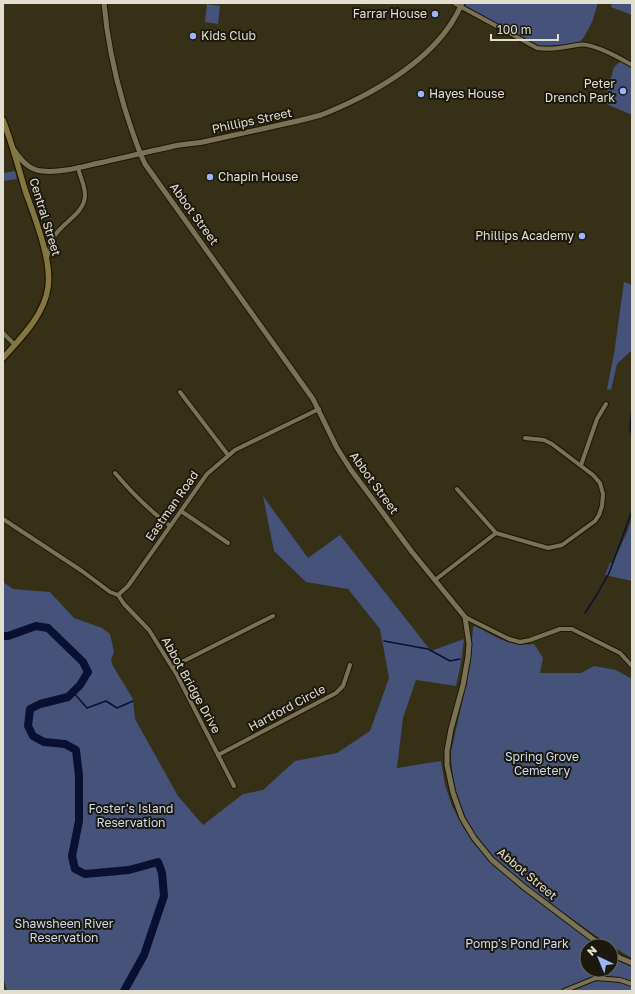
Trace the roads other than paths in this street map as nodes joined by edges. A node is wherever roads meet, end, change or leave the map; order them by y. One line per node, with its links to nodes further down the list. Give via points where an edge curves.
1 (104, 3): 7 (street, Abbot Street, via 106,31 113,63)
2 (454, 3): 3 (street)
3 (461, 5): 4 (street, via 537,48 551,49 578,44 608,51); 7 (street, Phillips Street, via 448,29 430,50 410,67 361,97 301,121)
4 (632, 65)
5 (3, 120): 6 (main road, Central Street)
6 (14, 149): 8 (street, Phillips Street, via 24,163 35,170); 9 (main road, Central Street)
7 (141, 154): 8 (street, Phillips Street); 15 (street, Abbot Street, via 149,170 289,364)
8 (78, 168): 9 (street, via 85,194 84,204 54,236)
9 (47, 258): 11 (main road, Central Street, via 49,277 44,304)
10 (3, 333): 11 (street)
11 (15, 345): 12 (main road, Central Street)
12 (3, 358)
13 (180, 392): 17 (street)
14 (606, 404): 18 (street)
15 (319, 410): 17 (street, Eastman Road); 26 (street, Abbot Street, via 351,470)
16 (525, 438): 18 (street, via 544,440)
17 (228, 455): 21 (street, Eastman Road, via 207,474)
18 (581, 465): 24 (street, via 593,475 602,489 602,506 595,521 562,545 548,548)
19 (115, 473): 23 (street, via 142,503)
20 (457, 489): 24 (street)
21 (181, 511): 23 (street, Eastman Road); 25 (street)
22 (3, 519): 27 (street, Abbot Bridge Drive)
23 (170, 526): 27 (street, Eastman Road, via 128,586)
24 (496, 534): 26 (street)
25 (228, 543)
26 (435, 580): 29 (street, Abbot Street)
27 (118, 595): 32 (street, Abbot Bridge Drive, via 149,630)
28 (273, 616): 32 (street)
29 (465, 617): 31 (street, via 520,642 560,629 572,629 620,653); 35 (street, Abbot Street, via 468,657 447,751 453,793 462,818 492,860 524,888)
30 (350, 665): 33 (street, Hartford Circle, via 343,686 336,693)
31 (632, 666)
32 (172, 667): 33 (street, Abbot Bridge Drive)
33 (218, 755): 34 (street, Abbot Bridge Drive)
34 (234, 786)
35 (591, 938)
36 (619, 957): 37 (street)
37 (632, 963)
38 (632, 984): 39 (street, via 596,978)
39 (564, 991)

